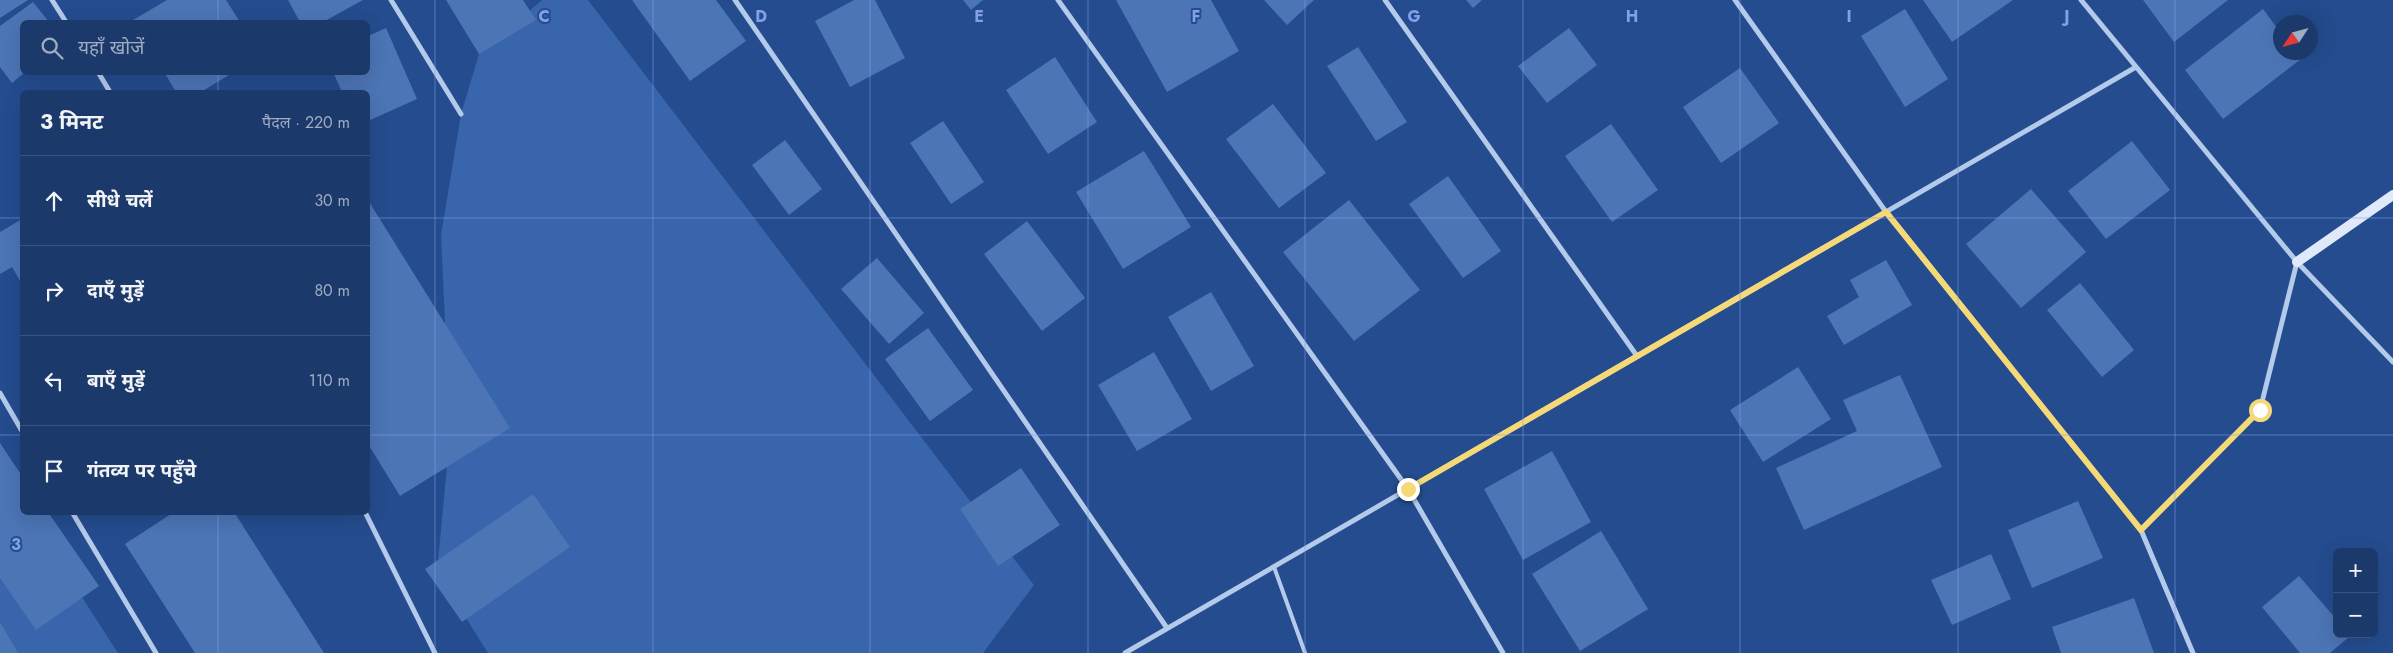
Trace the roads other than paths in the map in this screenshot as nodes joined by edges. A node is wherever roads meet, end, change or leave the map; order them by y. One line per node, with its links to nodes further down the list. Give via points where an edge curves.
1 (52, 0): 8 (street)
2 (390, 0): 12 (street)
3 (736, 0): 25 (street)
4 (1058, 0): 20 (street)
5 (1385, 0): 16 (street)
6 (1735, 0): 14 (street)
7 (2081, 0): 9 (street)
8 (65, 20)
9 (2136, 67): 14 (street); 15 (street)
10 (100, 75): 11 (street)
11 (109, 90)
12 (461, 114)
13 (2393, 195): 15 (street)
14 (1886, 212): 16 (street); 23 (street)
15 (2297, 262): 17 (street); 23 (street, via 2260,410)
16 (1637, 356): 20 (street)
17 (2393, 362)
18 (0, 393): 19 (street)
19 (20, 428)
20 (1408, 489): 24 (street); 30 (street)
21 (74, 515): 26 (street)
22 (366, 515): 27 (street)
23 (2141, 530): 31 (street)
24 (1274, 567): 25 (street); 29 (lane)
25 (1167, 628): 28 (street)
26 (156, 653)
27 (435, 653)
28 (1125, 653)
29 (1305, 653)
30 (1503, 653)
31 (2193, 653)

